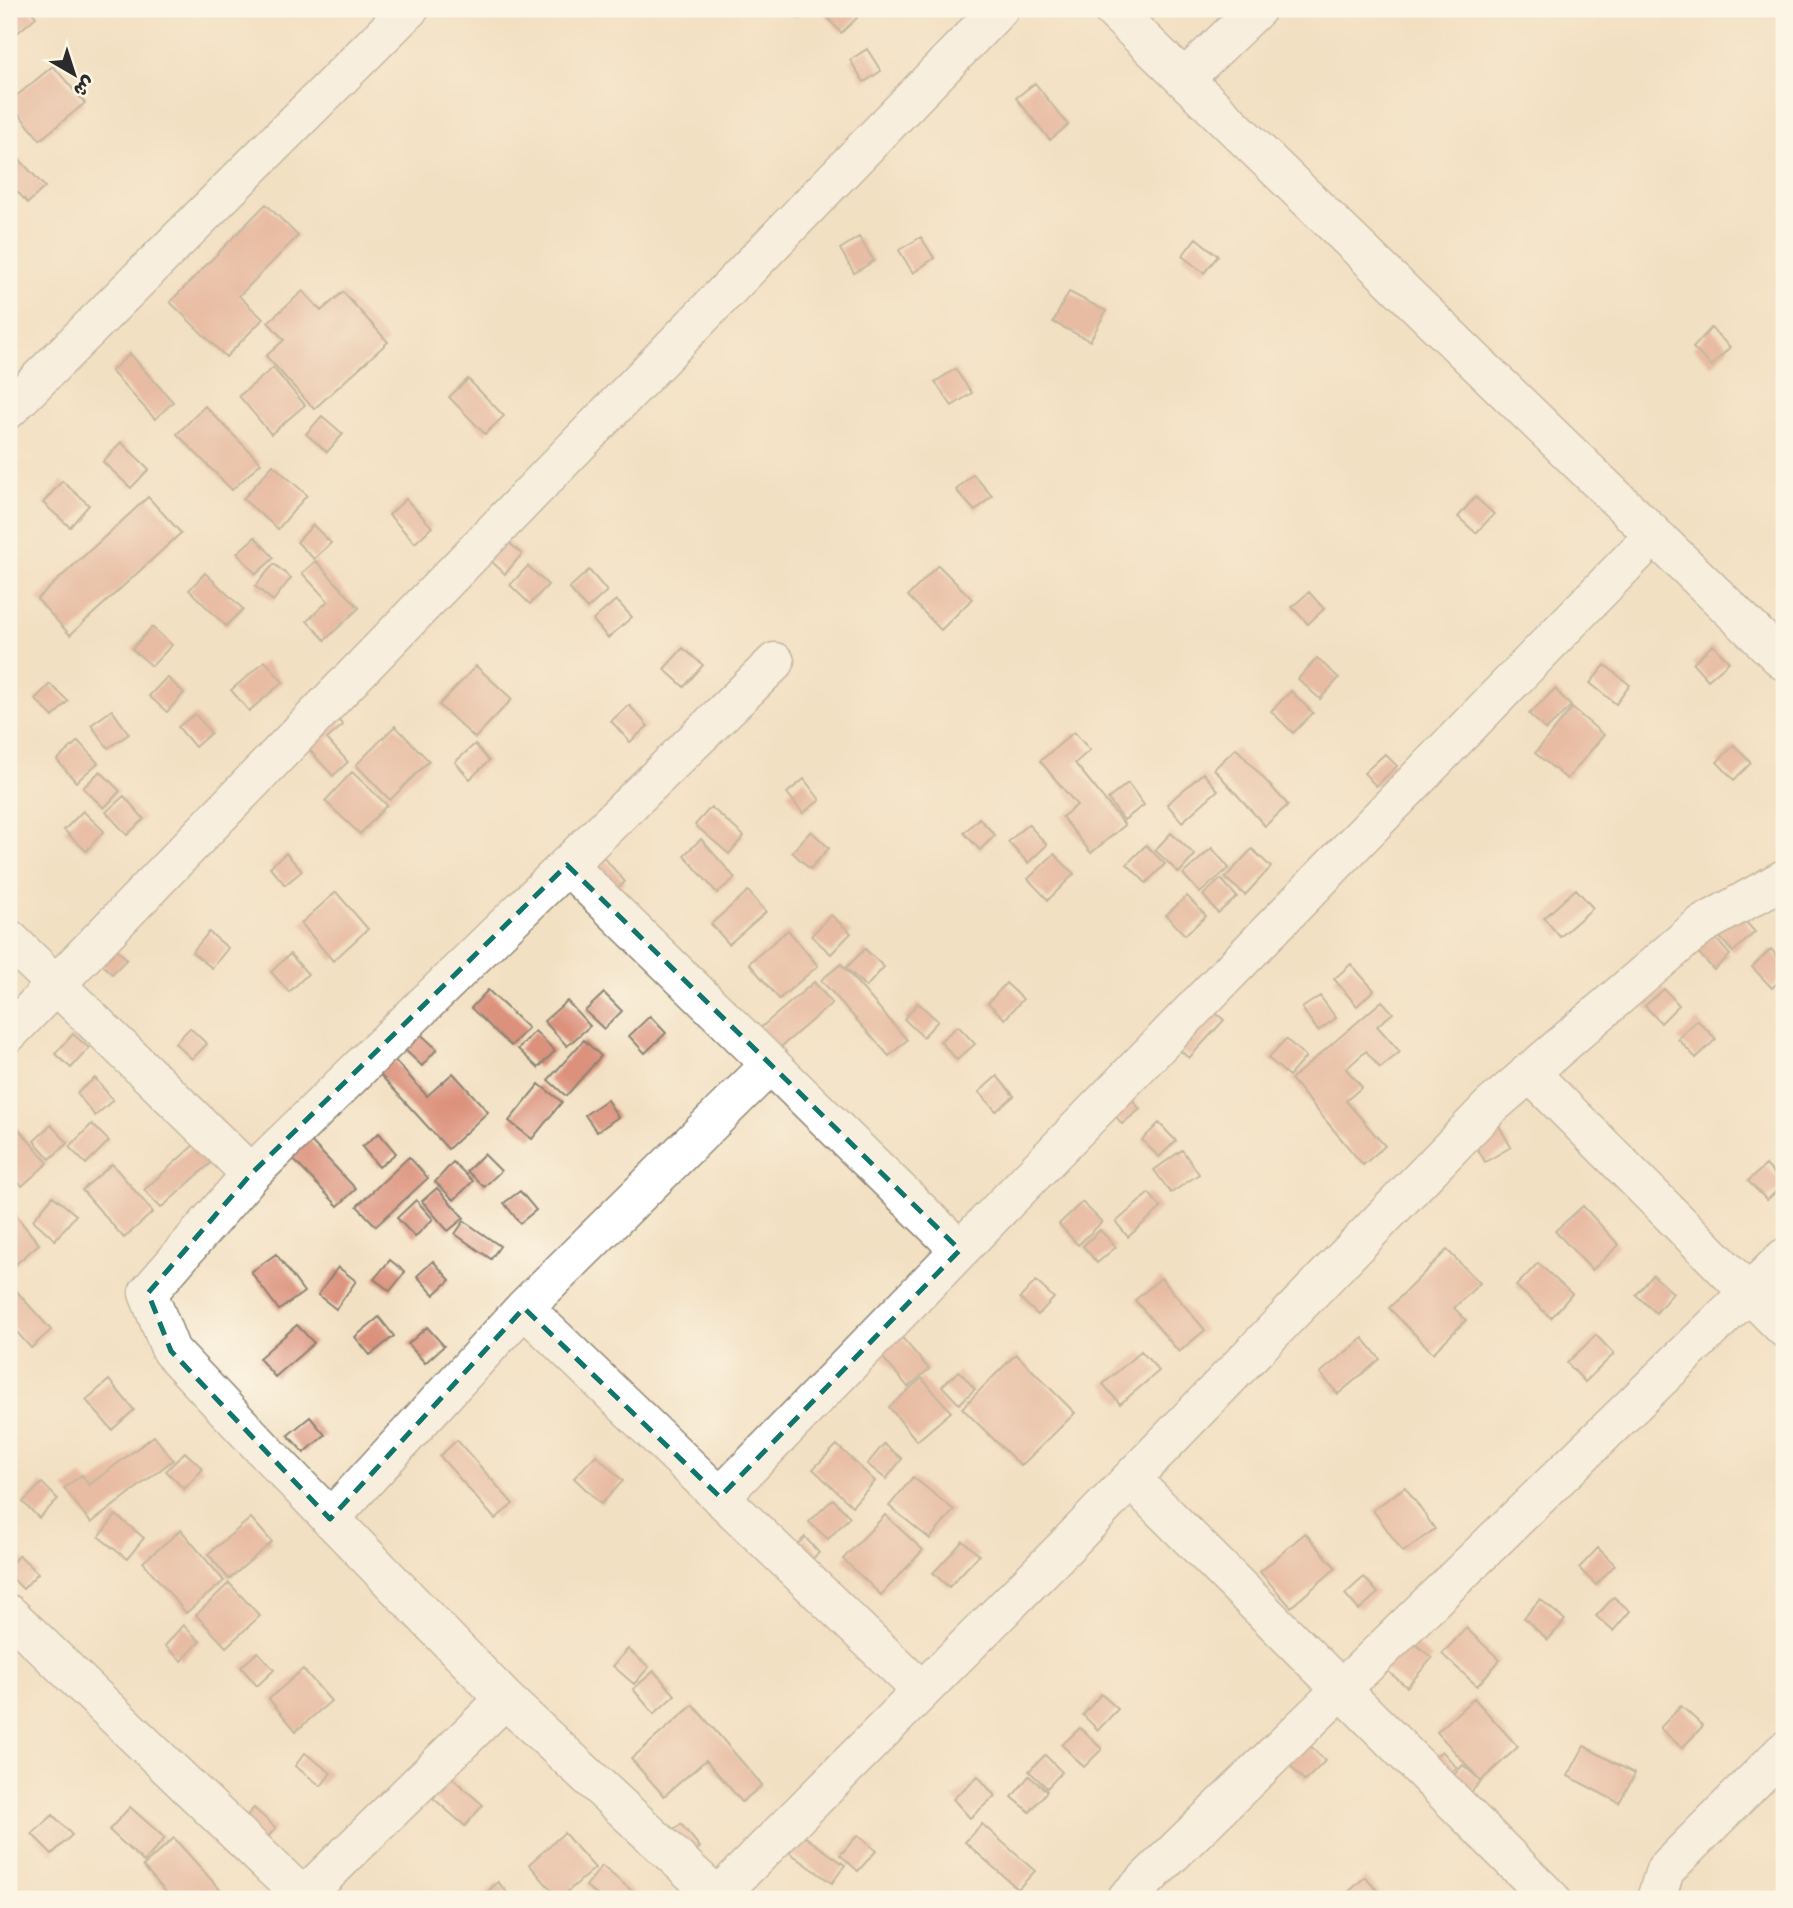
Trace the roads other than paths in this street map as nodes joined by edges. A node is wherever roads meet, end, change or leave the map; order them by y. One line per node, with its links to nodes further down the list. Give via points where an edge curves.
1 (409, 9): 6 (street)
2 (999, 9): 13 (street)
3 (1112, 9): 5 (street)
4 (1257, 9): 5 (street)
5 (1184, 79): 7 (street)
6 (9, 409)
7 (1654, 535): 8 (street); 18 (street)
8 (1784, 661)
9 (775, 662): 10 (street)
10 (567, 865): 15 (street); 17 (street)
11 (1784, 879): 16 (street, via 1700,926)
12 (9, 939): 13 (street)
13 (57, 985): 14 (street); 17 (street)
14 (9, 1033)
15 (771, 1065): 18 (street); 21 (street)
16 (1529, 1072): 20 (street); 23 (street)
17 (251, 1174): 25 (street, via 148,1293 172,1351)
18 (960, 1250): 24 (street)
19 (1784, 1258): 20 (street)
20 (1749, 1292): 22 (street); 27 (street)
21 (524, 1308): 24 (street); 25 (street)
22 (1784, 1328)
23 (1131, 1479): 27 (street); 28 (street)
24 (720, 1497): 28 (street)
25 (330, 1519): 29 (street)
26 (9, 1614): 32 (street)
27 (1341, 1689): 31 (street); 34 (street)
28 (922, 1691): 33 (street)
29 (505, 1699): 32 (street); 33 (street)
30 (1784, 1751): 35 (street, via 1665,1870)
31 (1139, 1895)
32 (302, 1898)
33 (718, 1898)
34 (1551, 1899)
35 (1656, 1899)

